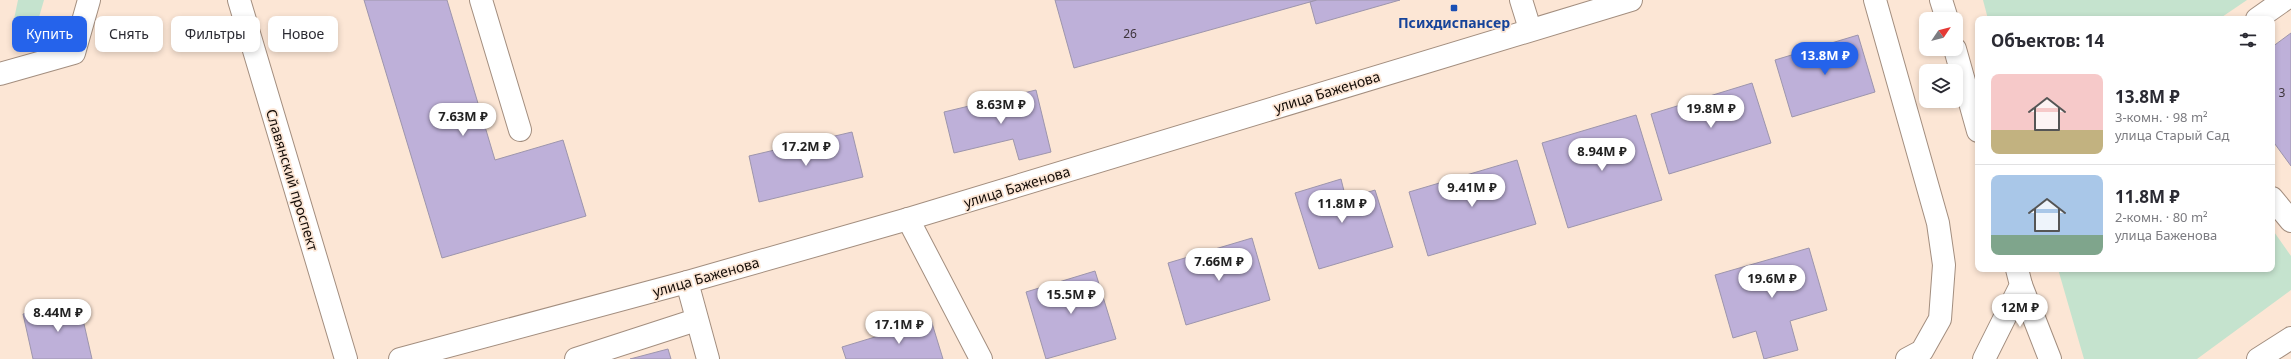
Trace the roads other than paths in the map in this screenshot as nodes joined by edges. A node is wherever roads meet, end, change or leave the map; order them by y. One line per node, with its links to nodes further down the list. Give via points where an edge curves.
1 (89, 0): 13 (street, via 74,53)
2 (239, 0): 23 (street, Славянский проспект)
3 (481, 0): 15 (street)
4 (1520, 0): 11 (street)
5 (1631, 0): 11 (street, улица Баженова)
6 (1875, 0): 28 (street, via 1938,223 1944,265 1940,319 1922,351)
7 (1941, 0): 9 (street)
8 (2284, 0): 10 (street)
9 (1944, 12)
10 (2261, 16)
11 (1530, 29): 17 (street, улица Баженова)
12 (1957, 56): 14 (street)
13 (0, 74)
14 (1975, 120)
15 (520, 130)
16 (2275, 202): 18 (street)
17 (908, 219): 20 (street, улица Баженова); 27 (street)
18 (2291, 222)
19 (2019, 277): 29 (street); 30 (street)
20 (687, 282): 21 (street); 24 (street, улица Баженова)
21 (696, 320): 25 (street); 26 (street)
22 (2291, 338): 31 (street)
23 (346, 359)
24 (400, 359)
25 (576, 359)
26 (708, 359)
27 (981, 359)
28 (1907, 359)
29 (1984, 359)
30 (2050, 359)
31 (2258, 359)

